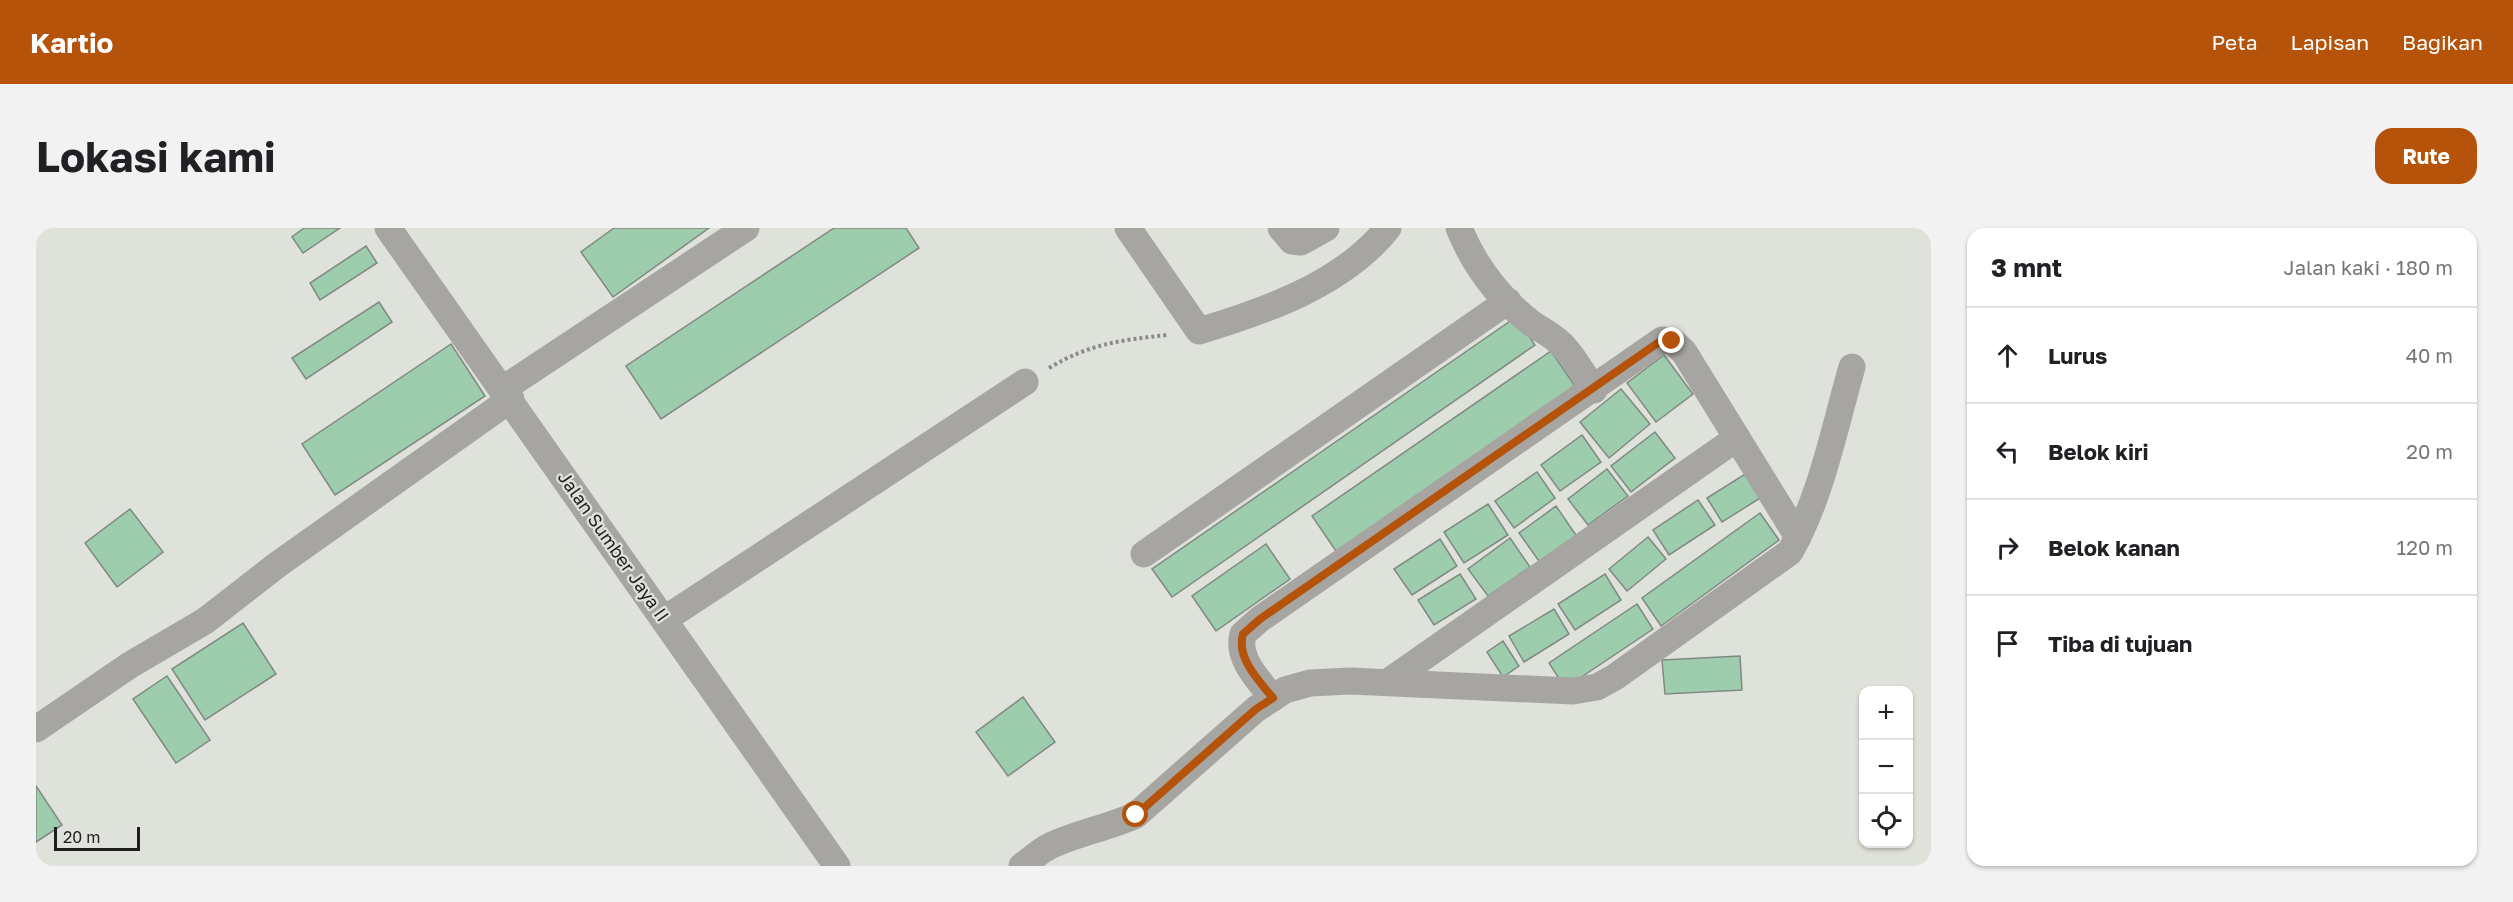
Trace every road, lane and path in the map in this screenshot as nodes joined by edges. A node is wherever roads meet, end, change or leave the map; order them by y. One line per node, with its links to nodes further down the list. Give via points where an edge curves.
1 (388, 228): 13 (street, Jalan Sumber Jaya II)
2 (746, 228): 13 (street)
3 (1128, 228): 9 (street)
4 (1281, 228): 5 (street, via 1292,241 1301,242)
5 (1326, 228)
6 (1388, 228): 9 (street, via 1355,261 1311,287 1249,316)
7 (1459, 228): 8 (street, via 1488,281)
8 (1508, 301): 12 (street, via 1565,347); 16 (street)
9 (1199, 331): 11 (path, via 1104,343 1067,357)
10 (1852, 367): 15 (street, via 1815,499)
11 (1025, 382): 17 (street)
12 (1594, 390): 14 (street, via 1662,340 1672,341 1684,352); 19 (street, via 1243,634 1241,649)
13 (507, 394): 17 (street, Jalan Sumber Jaya II); 20 (street, via 205,621 130,665)
14 (1737, 438): 15 (street); 18 (street)
15 (1798, 537): 18 (street, via 1790,552 1597,687 1573,691)
16 (1143, 554)
17 (664, 619): 21 (street, Jalan Sumber Jaya II)
18 (1388, 682): 19 (street, via 1310,683)
19 (1273, 698): 22 (street, via 1136,815 1048,848)
20 (36, 729)
21 (837, 866)
22 (1022, 866)

